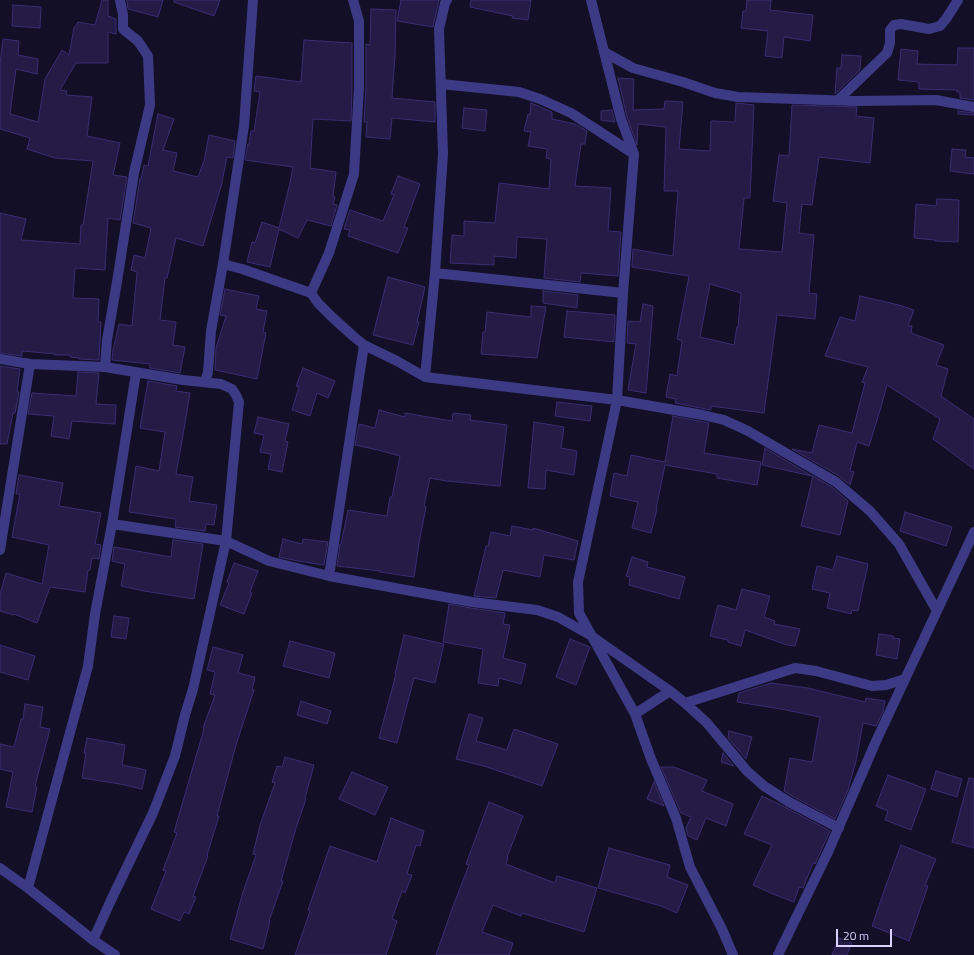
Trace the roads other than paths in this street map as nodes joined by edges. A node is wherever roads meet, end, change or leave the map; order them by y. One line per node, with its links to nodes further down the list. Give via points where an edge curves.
1 (120, 0): 19 (street, via 123,29 138,41 148,56 150,105 134,174 107,340)
2 (253, 0): 12 (street, via 244,126)
3 (353, 0): 14 (street, via 359,20 359,87 354,174 329,253)
4 (446, 0): 8 (street, via 439,28)
5 (591, 0): 7 (street)
6 (958, 0): 9 (street, via 940,26 929,29 894,25 890,30 890,43 886,52)
7 (604, 52): 9 (street, via 633,68 715,93 738,97); 11 (street, via 621,119)
8 (441, 84): 11 (street, via 519,92 540,99 571,113); 13 (street, via 443,154)
9 (838, 100): 10 (street, via 936,100)
10 (974, 107)
11 (634, 154): 15 (street)
12 (223, 264): 14 (street); 22 (street)
13 (435, 274): 15 (street); 21 (street)
14 (311, 293): 16 (street, via 332,317)
15 (623, 293): 23 (street)
16 (364, 345): 21 (street); 28 (street)
17 (0, 359): 18 (street)
18 (30, 364): 19 (street); 27 (street)
19 (105, 367): 20 (street)
20 (136, 373): 22 (street); 24 (street)
21 (425, 377): 23 (street)
22 (205, 382): 26 (street, via 221,384 232,389 239,402)
23 (617, 400): 29 (street, via 724,420 836,482 870,511 899,544); 30 (street, via 578,582 579,613)
24 (112, 524): 26 (street); 37 (street, via 88,666)
25 (974, 532): 29 (street)
26 (226, 540): 28 (street, via 269,561); 38 (street, via 193,689 175,756 153,813)
27 (0, 550)
28 (329, 576): 30 (street, via 472,602 537,610 558,617)
29 (937, 610): 31 (street)
30 (590, 635): 32 (street); 34 (street)
31 (905, 679): 33 (street, via 872,686 795,668); 35 (street)
32 (670, 691): 33 (street); 34 (street)
33 (685, 703): 35 (street, via 764,786)
34 (635, 714): 40 (street, via 676,818 690,867)
35 (839, 828): 41 (street)
36 (0, 868): 37 (street)
37 (28, 888): 38 (street)
38 (93, 940): 39 (street)
39 (115, 955)
40 (733, 955)
41 (778, 955)

